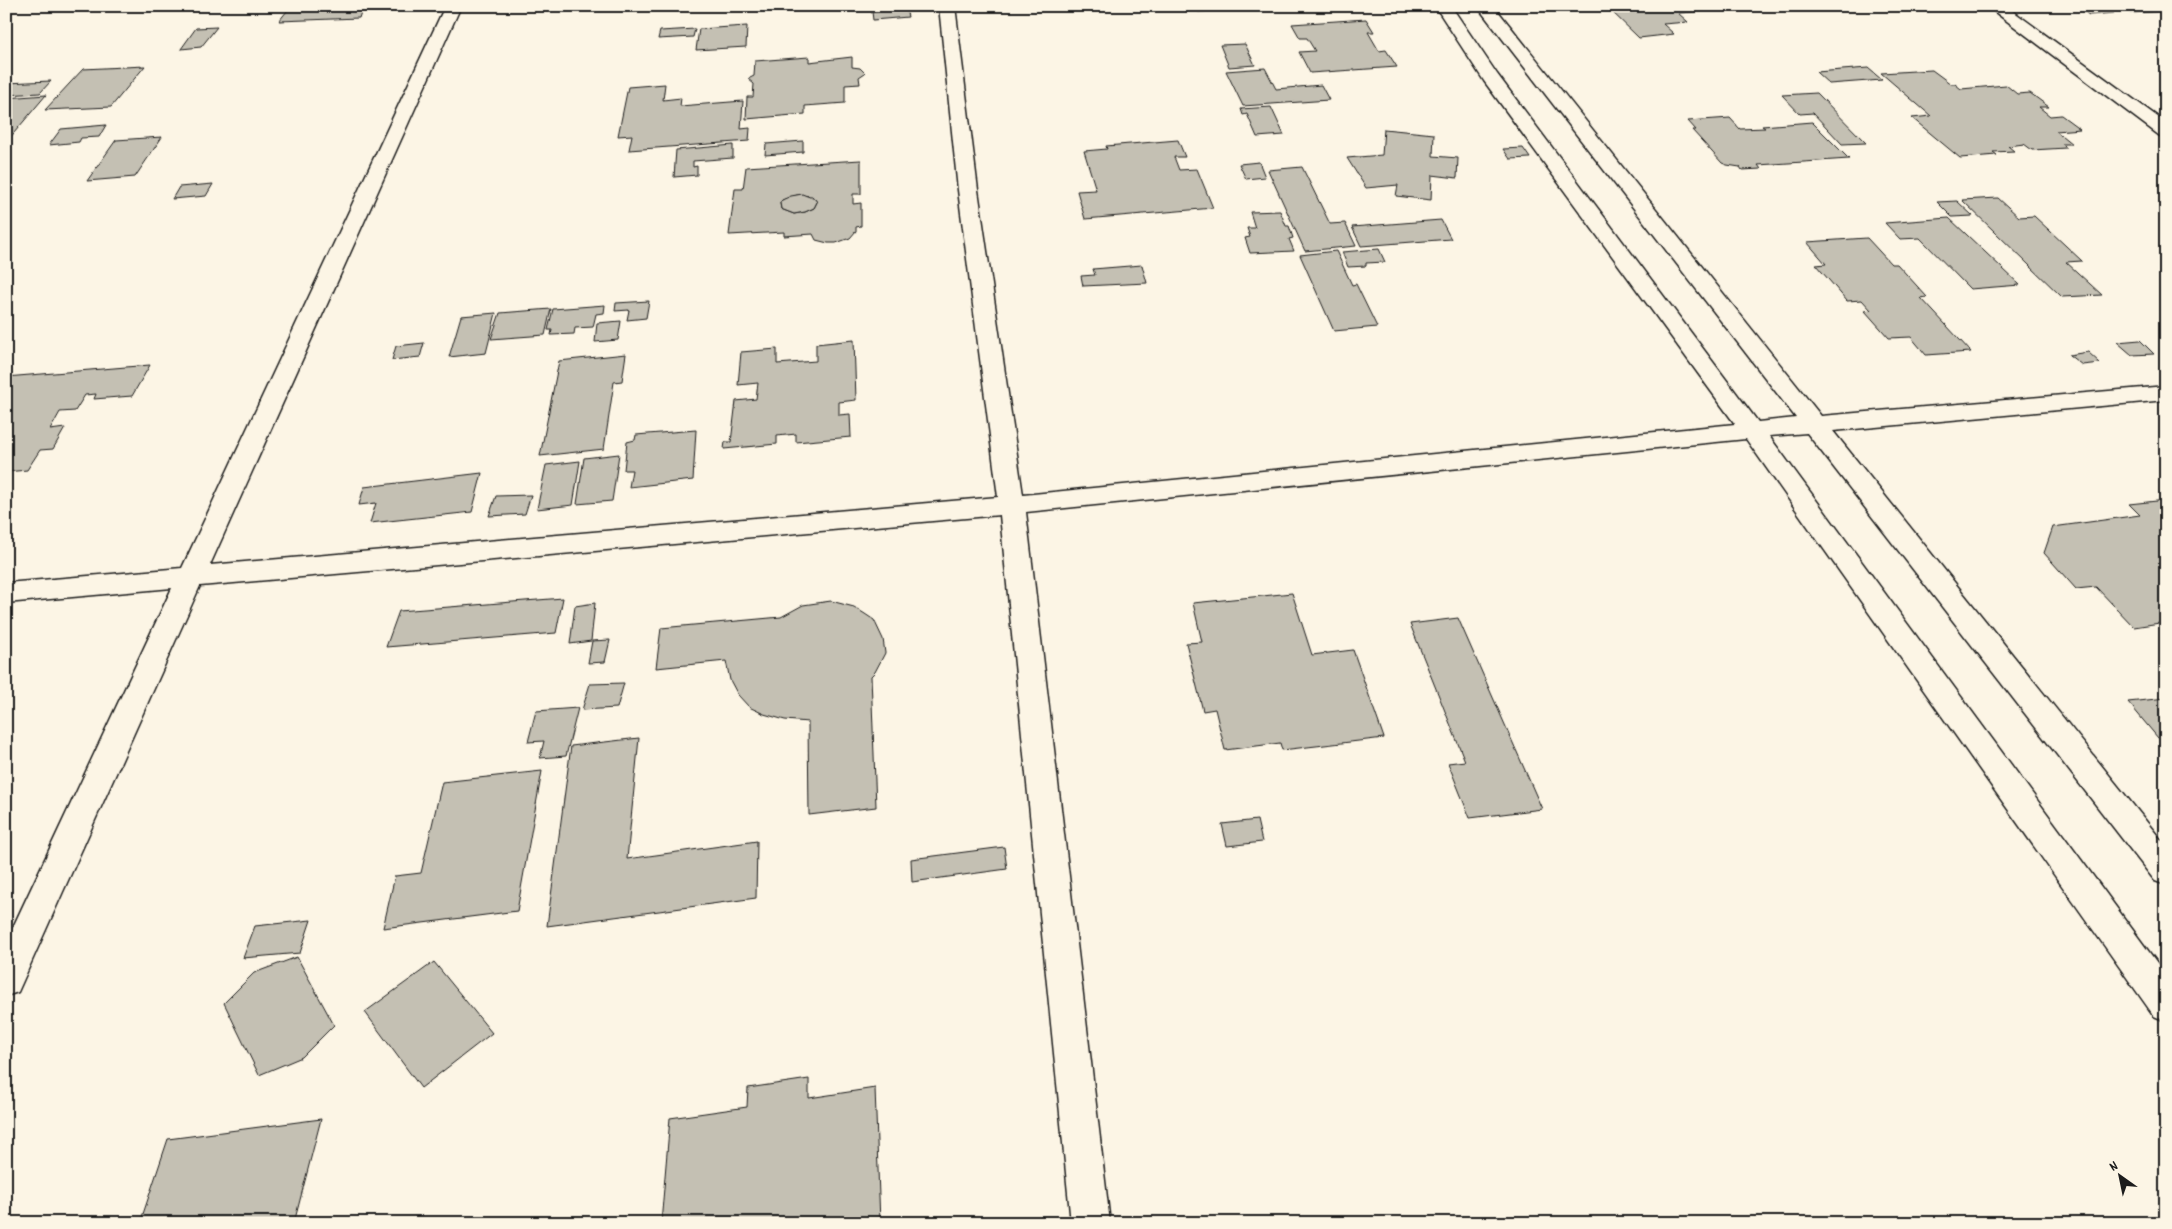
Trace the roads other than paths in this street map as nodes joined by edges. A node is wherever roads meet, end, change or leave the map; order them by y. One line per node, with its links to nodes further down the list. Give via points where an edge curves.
1 (454, 6): 12 (street)
2 (946, 6): 11 (street)
3 (1443, 6): 6 (street)
4 (1484, 6): 6 (street)
5 (1995, 6): 7 (street)
6 (1514, 77): 9 (street); 10 (street)
7 (2166, 132)
8 (2166, 393): 9 (street)
9 (1815, 425): 10 (street); 14 (street)
10 (1752, 430): 11 (street); 16 (street)
11 (1012, 505): 12 (street); 17 (street)
12 (191, 576): 13 (street); 15 (street)
13 (6, 593)
14 (2166, 872)
15 (6, 980)
16 (2166, 1004)
17 (1091, 1223)

